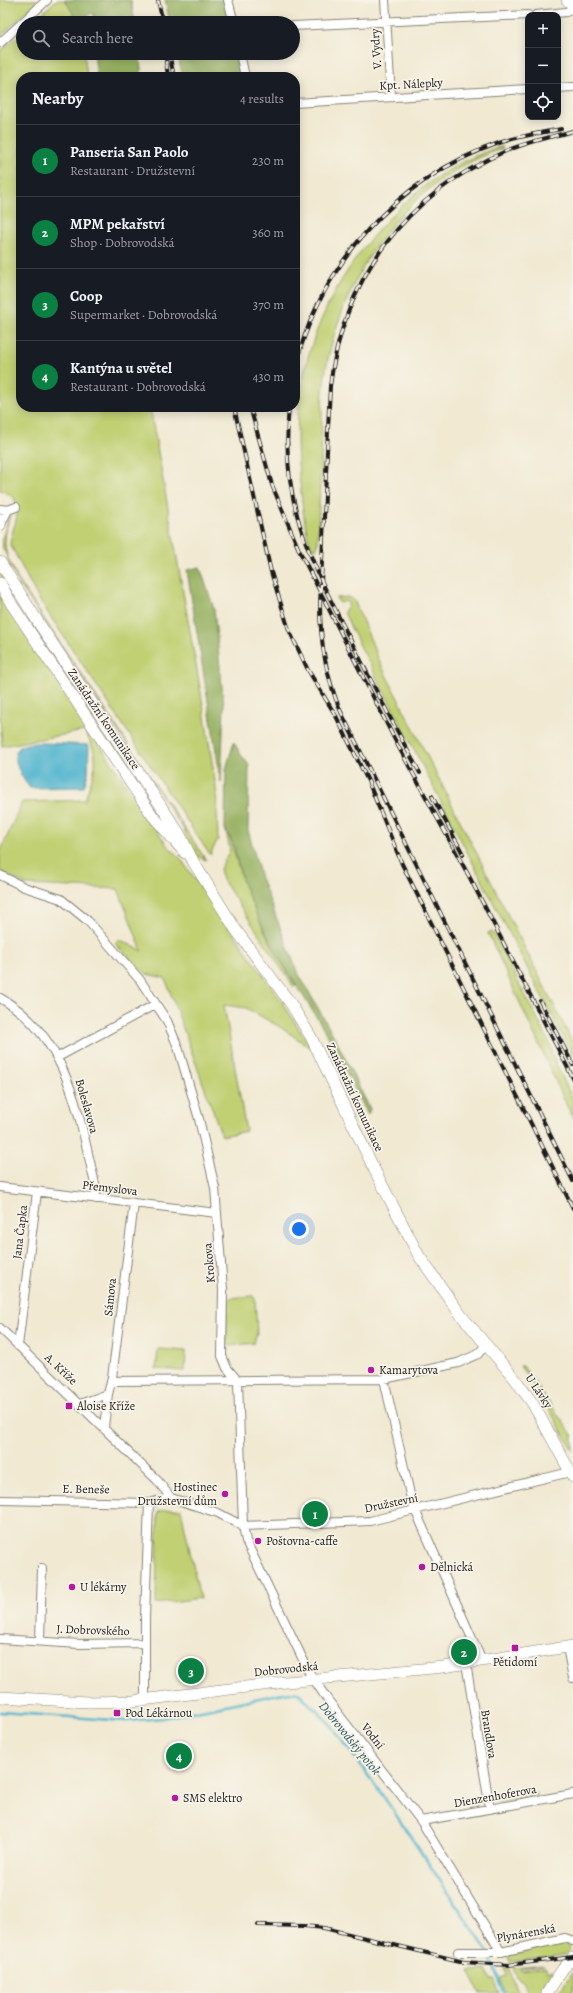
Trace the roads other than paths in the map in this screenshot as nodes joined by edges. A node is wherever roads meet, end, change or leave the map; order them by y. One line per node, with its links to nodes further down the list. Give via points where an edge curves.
1 (47, 0): 9 (street)
2 (228, 0): 10 (street)
3 (385, 0): 11 (street, V. Vydry)
4 (567, 0): 5 (main road)
5 (573, 5)
6 (573, 9): 7 (street)
7 (561, 12)
8 (525, 15): 11 (street)
9 (30, 16)
10 (232, 16)
11 (386, 22): 12 (street); 20 (street, V. Vydry)
12 (300, 26)
13 (16, 28): 14 (street)
14 (0, 43)
15 (241, 60): 16 (street)
16 (244, 72)
17 (573, 87): 18 (street)
18 (561, 88)
19 (525, 90): 20 (street, Kpt. Nálepky)
20 (391, 97): 21 (street, Kpt. Nálepky)
21 (300, 103)
22 (8, 509): 24 (street)
23 (0, 519): 24 (main road)
24 (0, 526)
25 (0, 552): 27 (main road, Zanádražní komunikace)
26 (0, 562): 27 (main road, Zanádražní komunikace)
27 (5, 580): 39 (main road, Zanádražní komunikace, via 179,833 194,863 236,930 312,1037 374,1169 416,1250)
28 (0, 875): 30 (street, Krokova, via 24,887 61,899 88,921 140,980)
29 (0, 998): 31 (street, Boleslavova, via 10,1003 38,1029)
30 (156, 1004): 31 (street); 36 (street, Krokova, via 175,1038 200,1119 215,1188)
31 (58, 1057): 34 (street, Boleslavova, via 74,1096 96,1188)
32 (0, 1188): 33 (street, Přemyslova)
33 (37, 1192): 34 (street, Přemyslova); 38 (street, Jana Čapka)
34 (96, 1199): 35 (street, Přemyslova)
35 (134, 1203): 36 (street, Přemyslova); 41 (street, Sámova)
36 (217, 1213): 42 (street, Krokova, via 223,1289 222,1356 227,1368)
37 (0, 1328): 38 (street, A. Kříže)
38 (18, 1346): 44 (street, A. Kříže)
39 (485, 1346): 40 (street, via 471,1358 458,1363); 46 (main road, U Lávky, via 515,1379 533,1404)
40 (384, 1379): 42 (street); 50 (street)
41 (112, 1381): 42 (street); 43 (street, Sámova)
42 (238, 1381): 51 (street)
43 (108, 1394): 44 (street); 45 (street, Sámova)
44 (80, 1404): 45 (street, A. Kříže)
45 (104, 1427): 47 (street, A. Kříže, via 158,1480)
46 (572, 1475): 50 (street, Družstevní)
47 (171, 1498): 49 (street, E. Beneše); 51 (street, Družstevní, via 218,1513)
48 (0, 1500): 49 (street, E. Beneše)
49 (149, 1504): 55 (street)
50 (416, 1510): 51 (street, Družstevní, via 370,1521); 57 (street)
51 (243, 1526): 60 (street, Vodní, via 250,1548)
52 (42, 1568): 54 (street, J. Dobrovského)
53 (0, 1639): 54 (street, J. Dobrovského)
54 (40, 1640): 55 (street, J. Dobrovského, via 79,1644)
55 (145, 1643): 62 (street)
56 (570, 1646): 57 (main road, Dobrovodská); 59 (street)
57 (482, 1661): 58 (main road, Dobrovodská)
58 (466, 1664): 60 (main road, Dobrovodská); 64 (street, Brandlova)
59 (573, 1678)
60 (314, 1679): 62 (main road, Dobrovodská); 65 (street, Vodní)
61 (0, 1697): 62 (main road, Dobrovodská, via 88,1702)
62 (144, 1700)
63 (573, 1794): 64 (street, Dienzenhoferova)
64 (490, 1809): 65 (street, Dienzenhoferova)
65 (421, 1821): 68 (street, Vodní)
66 (573, 1941): 68 (street, Plynárenská, via 565,1938)
67 (458, 1952): 68 (street, Plynárenská)
68 (497, 1952)
69 (573, 1957): 70 (main road)
70 (547, 1993)

